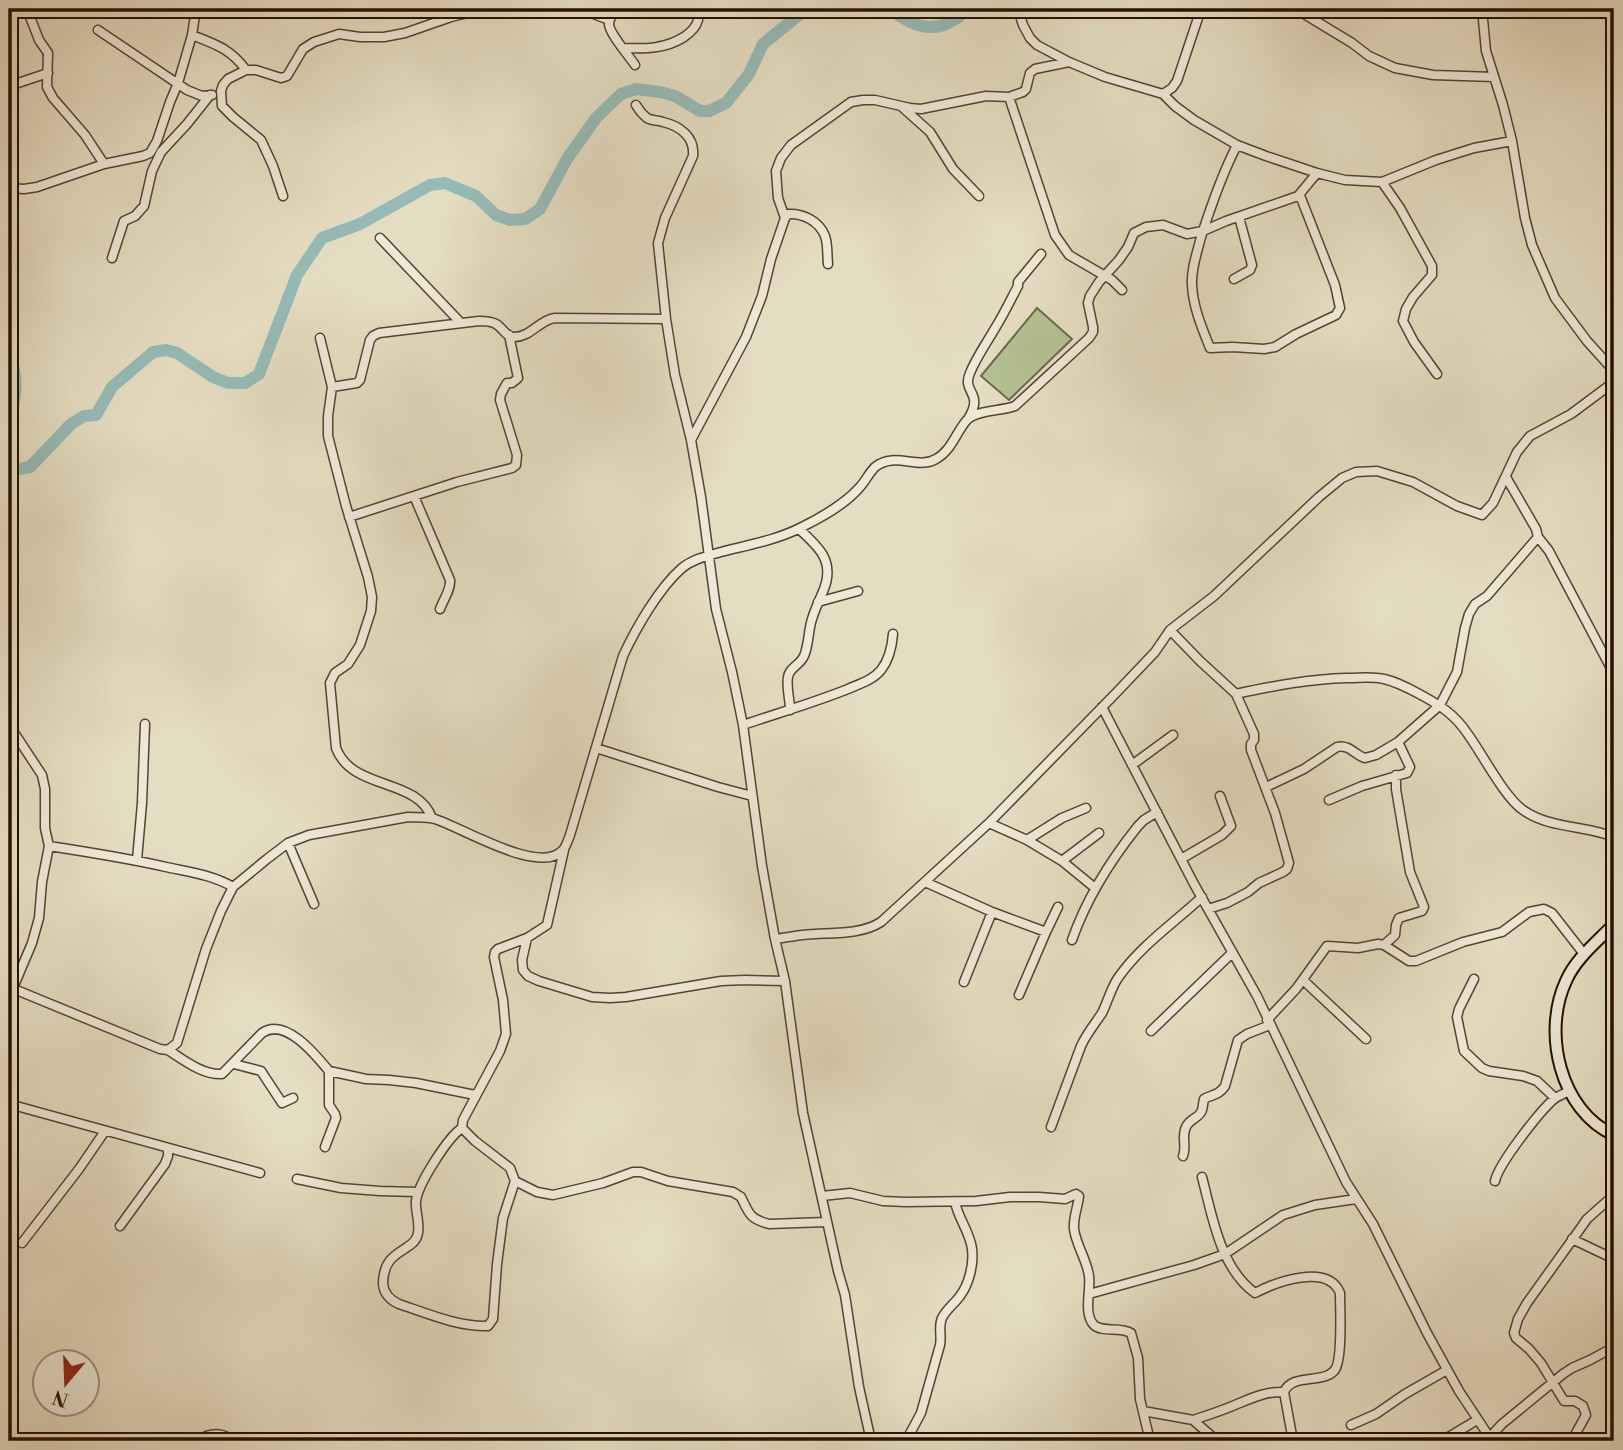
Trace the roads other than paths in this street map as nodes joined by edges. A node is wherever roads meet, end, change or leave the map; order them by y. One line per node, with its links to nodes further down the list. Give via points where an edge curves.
1 (27, 9): 18 (street, via 48,53)
2 (196, 9): 13 (street)
3 (501, 9): 17 (street, via 476,11 384,37 326,37 303,49 287,76 281,78)
4 (581, 9): 11 (street)
5 (617, 9): 11 (street)
6 (696, 9): 14 (street, via 698,19 692,31 677,41 666,46)
7 (1018, 9): 15 (street, via 1037,46)
8 (1201, 9): 23 (street, via 1177,81)
9 (1296, 9): 19 (street, via 1369,57 1395,68 1433,75)
10 (1482, 9): 19 (street)
11 (609, 20): 14 (street, via 612,34)
12 (98, 30): 20 (street)
13 (192, 34): 17 (street, via 227,50); 20 (street)
14 (624, 48): 16 (street)
15 (1069, 62): 23 (street); 25 (street, via 1035,69 1026,89)
16 (635, 65)
17 (246, 71): 22 (street, via 228,79)
18 (48, 73): 21 (street); 32 (street, via 47,87 53,98)
19 (1494, 77): 30 (street)
20 (178, 83): 24 (street, via 195,94); 32 (street, via 150,153)
21 (9, 86)
22 (221, 91): 24 (street); 27 (street)
23 (1163, 94): 31 (street, via 1194,120)
24 (210, 95): 29 (street)
25 (1009, 97): 28 (street, via 986,96 921,109); 46 (street, via 1055,236 1069,255)
26 (636, 105): 49 (street, via 645,117 686,133 694,147 660,232)
27 (222, 106): 29 (street); 37 (street, via 261,140)
28 (900, 106): 38 (street, via 930,132 953,169); 40 (street, via 875,100 851,102 791,145 776,171)
29 (202, 107): 44 (street, via 161,152 144,206 124,221)
30 (1512, 141): 34 (street, via 1474,148); 53 (street, via 1525,218 1545,278 1569,318)
31 (1237, 145): 33 (street); 41 (street)
32 (104, 164): 35 (street, via 37,187)
33 (1317, 173): 34 (street); 36 (street)
34 (1381, 182): 54 (street, via 1432,266 1432,275 1413,297 1404,321)
35 (9, 188)
36 (1298, 195): 39 (street); 41 (street, via 1340,308 1336,315 1275,348 1210,348 1192,287)
37 (283, 196)
38 (979, 196)
39 (1239, 217): 41 (street); 47 (street, via 1252,265)
40 (785, 218): 45 (street, via 788,214 807,217 820,228); 58 (street, via 746,337)
41 (1203, 231): 46 (street, via 1187,234 1163,225 1138,231)
42 (380, 238): 50 (street)
43 (1041, 254): 57 (street, via 1018,282 968,376 975,403)
44 (112, 258)
45 (828, 264)
46 (1105, 276): 48 (street); 57 (street, via 1088,303 1093,327 1089,338 1015,405)
47 (1234, 279)
48 (1122, 290)
49 (666, 319): 51 (street, via 555,318 526,334); 58 (street)
50 (460, 322): 51 (street, via 496,323); 56 (street, via 373,336 360,380)
51 (509, 335): 60 (street, via 518,378 507,383 500,400 516,465)
52 (320, 338): 56 (street)
53 (1614, 370)
54 (1437, 374)
55 (1614, 382): 59 (street, via 1571,414 1530,436)
56 (332, 387): 61 (street, via 328,436)
57 (968, 419): 62 (street, via 935,460 888,460 874,468 849,498)
58 (691, 440): 64 (street)
59 (1506, 477): 63 (street); 68 (street, via 1482,516 1399,477 1377,471 1347,475)
60 (414, 496): 61 (street); 67 (street, via 450,580)
61 (349, 517): 89 (street, via 372,597 360,645 330,683 336,748 351,770 408,794 426,805)
62 (799, 529): 64 (street); 66 (street, via 818,547 827,569)
63 (1538, 537): 70 (street); 72 (street, via 1469,614 1457,673)
64 (709, 556): 77 (street, via 716,609); 80 (street, via 682,568 635,629)
65 (858, 591): 66 (street)
66 (818, 602): 74 (street, via 803,658 789,673)
67 (440, 609)
68 (1170, 630): 71 (street); 73 (street)
69 (893, 634): 74 (street, via 891,652 870,680)
70 (1614, 674)
71 (1236, 694): 72 (street, via 1323,679 1367,677 1395,682); 83 (street, via 1254,734 1251,750)
72 (1440, 705): 79 (street); 92 (street, via 1456,717 1522,810 1550,822)
73 (1102, 708): 81 (street); 90 (street)
74 (790, 710): 77 (street)
75 (145, 724): 98 (street)
76 (9, 725): 95 (street, via 42,775)
77 (743, 725): 84 (street)
78 (1173, 735): 81 (street)
79 (1398, 742): 82 (street, via 1410,767 1407,773); 83 (street, via 1370,758 1337,747)
80 (596, 748): 84 (street); 96 (street)
81 (1132, 765): 88 (street)
82 (1396, 775): 86 (street); 113 (street, via 1410,872 1424,907 1399,918 1395,935)
83 (1266, 788): 106 (street, via 1289,867)
84 (752, 796): 111 (street)
85 (1220, 796): 97 (street, via 1231,826)
86 (1329, 800)
87 (1086, 808): 93 (street)
88 (1157, 812): 97 (street); 102 (street, via 1143,820)
89 (432, 818): 94 (street, via 408,817 334,829); 96 (street, via 520,855 545,858)
90 (989, 823): 93 (street); 100 (street)
91 (1099, 833): 99 (street)
92 (1614, 837)
93 (1027, 840): 99 (street)
94 (288, 844): 101 (street); 104 (street)
95 (48, 845): 98 (street); 120 (street, via 39,918)
96 (564, 850): 110 (street, via 547,925)
97 (1181, 859): 103 (street)
98 (137, 860): 101 (street, via 204,875)
99 (1062, 860): 102 (street)
100 (925, 882): 107 (street); 111 (street, via 872,928)
101 (233, 887): 125 (street, via 206,949 177,1043)
102 (1095, 888): 112 (street)
103 (1202, 897): 106 (street); 134 (street, via 1148,944 1111,988 1081,1045)
104 (314, 904)
105 (1058, 907): 109 (street)
106 (1208, 909): 114 (street)
107 (992, 912): 109 (street); 119 (street)
108 (1614, 925): 115 (street)
109 (1046, 932): 121 (street)
110 (527, 938): 118 (street, via 522,960 528,976 592,997 721,981); 129 (street, via 495,953 506,1034)
111 (775, 939): 118 (street)
112 (1072, 940)
113 (1384, 945): 115 (street, via 1416,961 1502,932 1529,912 1544,909 1558,919); 117 (street, via 1327,946)
114 (1232, 953): 122 (street); 123 (street)
115 (1584, 954): 128 (street, via 1565,983 1557,1017 1556,1047)
116 (1474, 979): 131 (street, via 1457,1017 1464,1051 1489,1071 1537,1081)
117 (1303, 980): 122 (street); 124 (street)
118 (785, 981): 147 (street, via 803,1113)
119 (964, 982)
120 (11, 987): 125 (street)
121 (1019, 995)
122 (1268, 1022): 139 (street, via 1238,1040 1225,1086 1204,1099 1200,1115 1185,1128); 148 (street)
123 (1151, 1031)
124 (1366, 1039)
125 (168, 1049): 126 (street, via 208,1073 222,1074)
126 (234, 1063): 127 (street, via 262,1033 275,1028 311,1050); 130 (street, via 261,1071 282,1103)
127 (329, 1071): 129 (street); 137 (street, via 329,1105 336,1118)
128 (1569, 1091): 131 (street); 136 (street, via 1593,1122)
129 (475, 1095): 133 (street)
130 (293, 1098)
131 (1555, 1098): 144 (street)
132 (9, 1104): 135 (street)
133 (462, 1128): 143 (street, via 510,1168); 145 (street, via 438,1156)
134 (1051, 1128)
135 (105, 1131): 138 (street); 153 (street)
136 (1614, 1135)
137 (325, 1147)
138 (168, 1148): 140 (street); 151 (street, via 165,1164)
139 (1183, 1156)
140 (260, 1173)
141 (1202, 1177): 154 (street)
142 (297, 1179): 145 (street, via 341,1188)
143 (515, 1181): 145 (street, via 503,1218 493,1320 488,1326 398,1304 384,1291 390,1259 418,1234); 150 (street, via 553,1195 641,1172 733,1192 761,1222)
144 (1494, 1181)
145 (417, 1192)
146 (1614, 1195): 152 (street)
147 (822, 1196): 149 (street, via 850,1193 883,1201); 150 (street)
148 (1356, 1199): 154 (street, via 1283,1215); 158 (street)
149 (955, 1202): 156 (street, via 1079,1196 1074,1228 1090,1277); 169 (street, via 972,1246 971,1267 965,1289 941,1320 940,1345 921,1413)
150 (827, 1222): 168 (street)
151 (120, 1226)
152 (1572, 1239): 155 (street); 159 (street, via 1514,1328 1516,1338)
153 (22, 1243)
154 (1225, 1254): 156 (street); 160 (street, via 1255,1293 1297,1277 1328,1279 1340,1293 1337,1367 1328,1375 1293,1382)
155 (1614, 1259)
156 (1089, 1294): 161 (street, via 1094,1325 1125,1329 1132,1336)
157 (1614, 1347): 159 (street)
158 (1447, 1370): 163 (street); 164 (street)
159 (1552, 1382): 165 (street); 174 (street, via 1563,1401 1583,1406 1586,1415 1576,1433)
160 (1284, 1392): 162 (street, via 1266,1393); 172 (street)
161 (1143, 1411): 162 (street); 170 (street)
162 (1193, 1420): 171 (street)
163 (1477, 1420): 165 (street); 173 (street)
164 (1351, 1426)
165 (1491, 1439)
166 (204, 1441): 167 (street, via 215,1433)
167 (235, 1441)
168 (871, 1441)
169 (905, 1441)
170 (1150, 1441)
171 (1217, 1441)
172 (1293, 1441)
173 (1442, 1441)
174 (1577, 1441)

